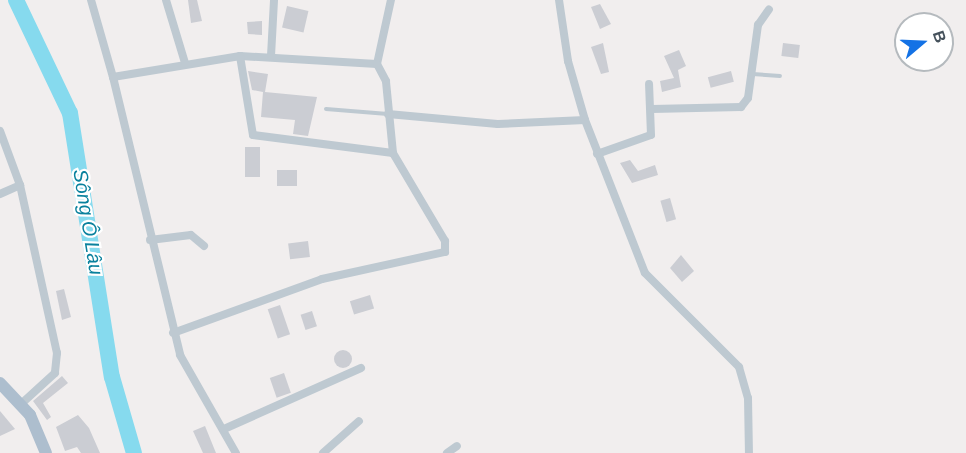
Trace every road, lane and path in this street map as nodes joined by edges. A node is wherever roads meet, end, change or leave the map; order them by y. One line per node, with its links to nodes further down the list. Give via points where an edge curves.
1 (91, 0): 13 (street)
2 (166, 0): 9 (street)
3 (274, 0): 8 (street)
4 (391, 0): 10 (street)
5 (559, 0): 18 (street, via 568,61)
6 (769, 9): 11 (street, via 758,25)
7 (240, 56): 8 (street); 9 (street); 20 (street, via 252,135)
8 (271, 56): 10 (street)
9 (185, 63): 13 (street)
10 (377, 64): 17 (street, via 386,81)
11 (751, 74): 12 (lane); 16 (street, via 746,103 735,110)
12 (780, 76)
13 (113, 77): 24 (street)
14 (649, 84): 16 (street)
15 (326, 109): 17 (lane)
16 (652, 109): 21 (street, via 651,135)
17 (388, 114): 18 (street, via 498,124); 20 (street)
18 (585, 120): 21 (street)
19 (0, 131): 22 (street)
20 (393, 153): 26 (street, via 444,241 445,252 322,279)
21 (597, 153): 37 (street, via 645,273 739,367 748,398)
22 (20, 185): 23 (street); 29 (street, via 58,359 51,378)
23 (0, 194)
24 (150, 240): 25 (street, via 191,236); 26 (street)
25 (204, 246)
26 (173, 333): 31 (street, via 180,355)
27 (361, 368): 31 (street)
28 (0, 383): 29 (main road)
29 (21, 404): 33 (main road)
30 (359, 421): 35 (street)
31 (224, 429): 34 (street)
32 (457, 446): 36 (street)
33 (46, 453)
34 (236, 453)
35 (323, 453)
36 (447, 453)
37 (749, 453)

